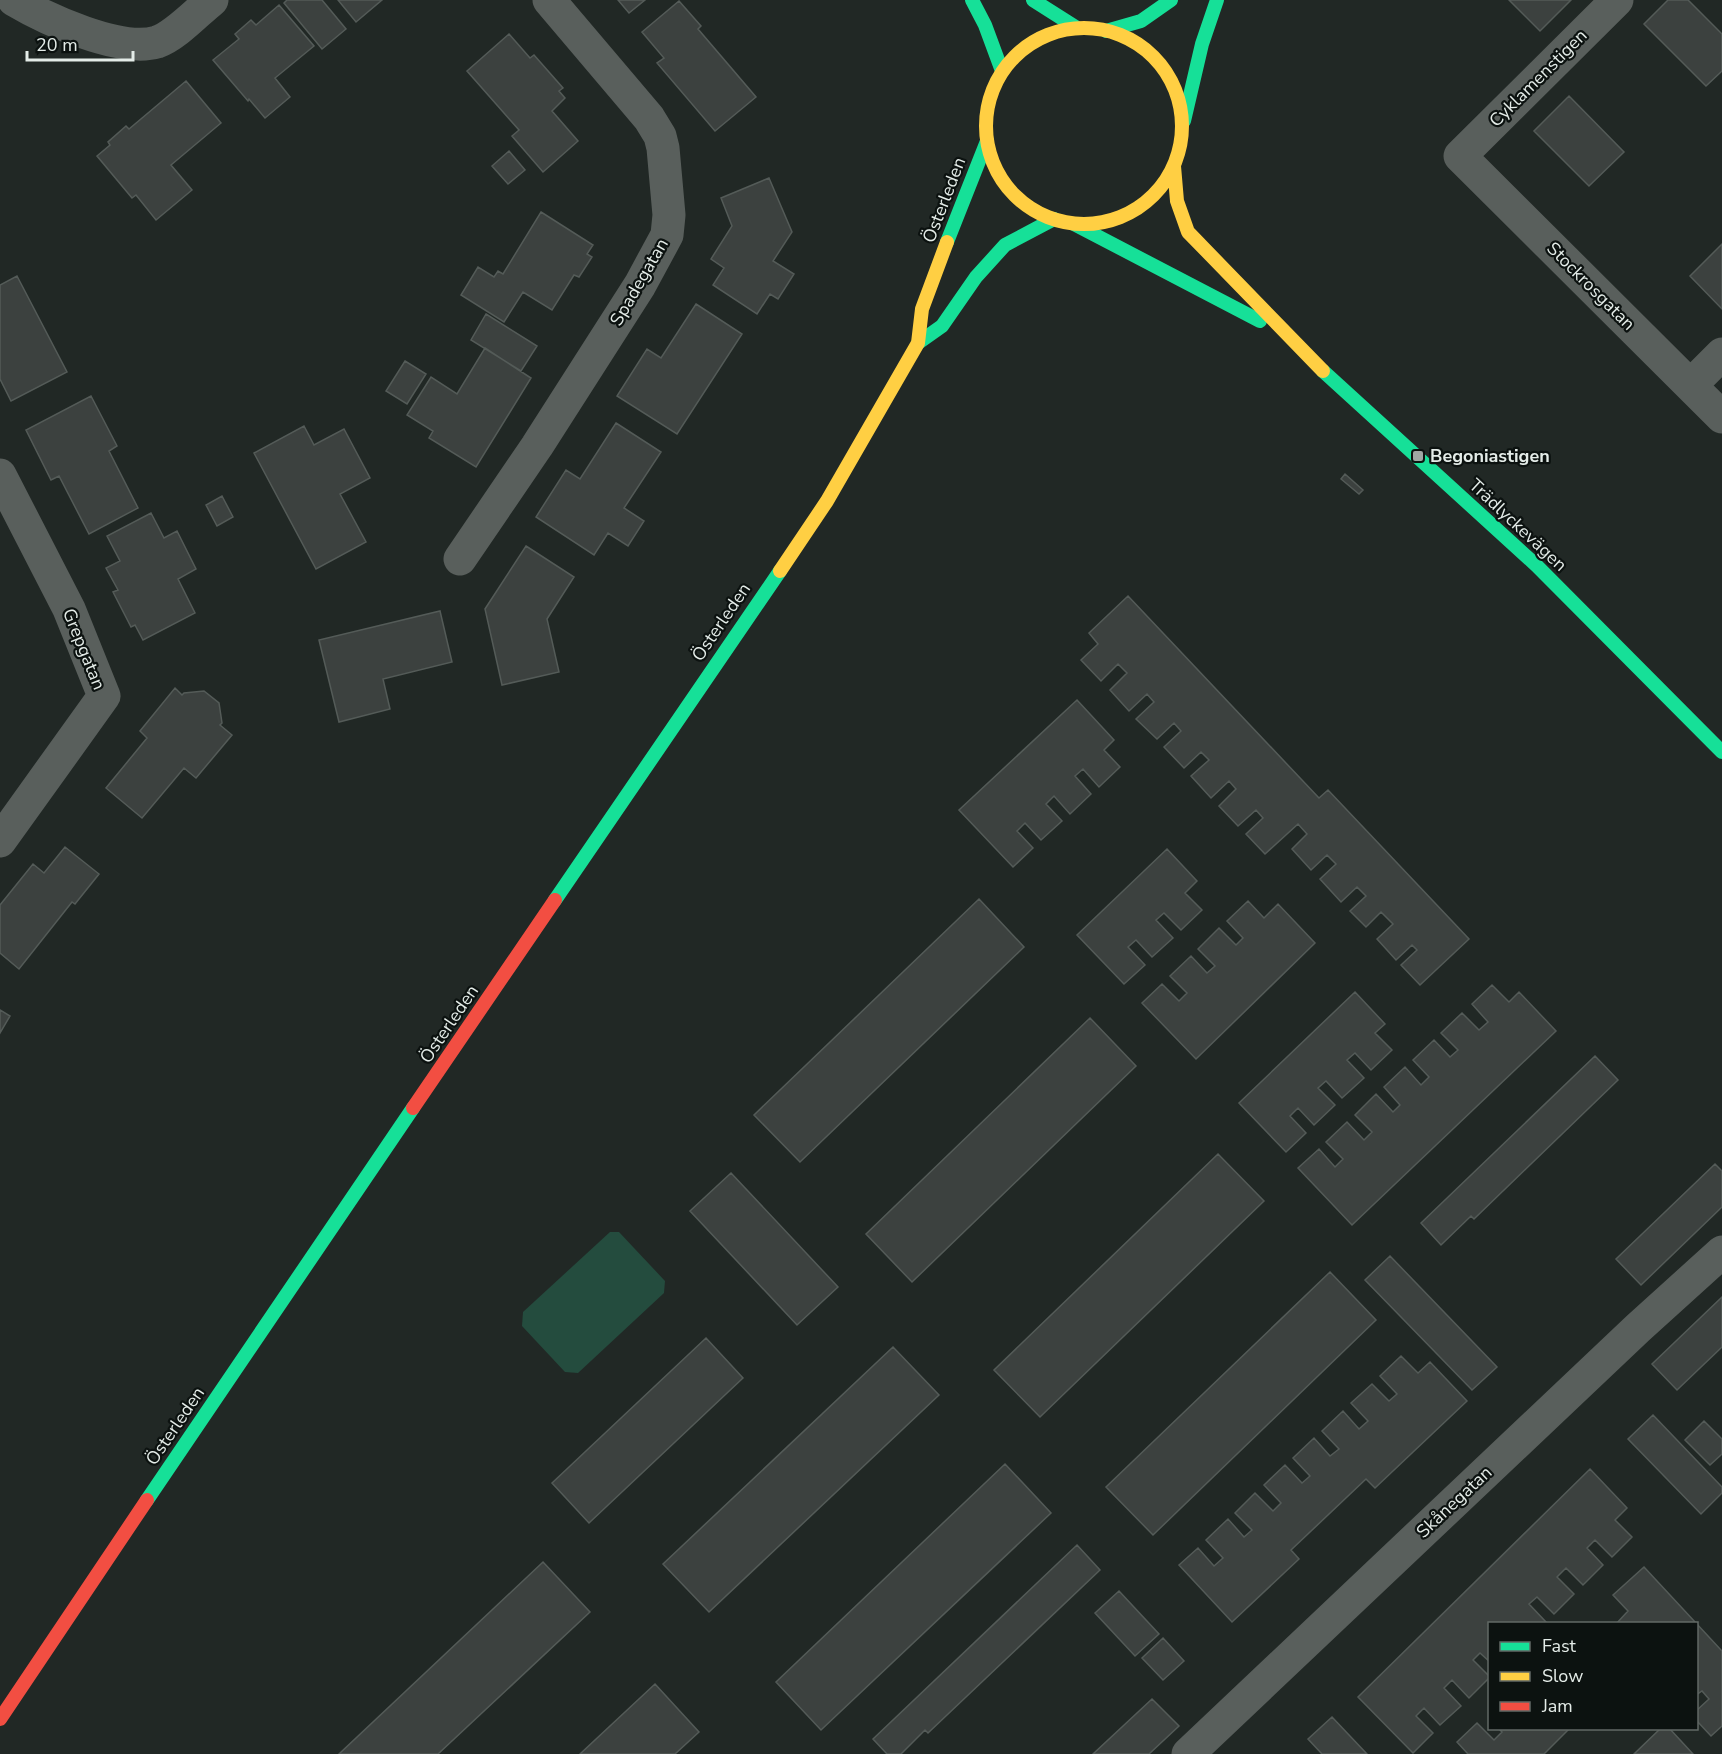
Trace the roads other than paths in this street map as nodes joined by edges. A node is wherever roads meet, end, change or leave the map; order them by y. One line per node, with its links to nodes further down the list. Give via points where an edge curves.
1 (14, 0): 2 (street, via 68,26 119,43 141,45 159,41)
2 (212, 0)
3 (549, 0): 24 (street, Spadegatan, via 660,136 668,184 667,235 640,285)
4 (972, 0): 11 (main road)
5 (1033, 0): 9 (main road, Trädlyckevägen)
6 (1171, 0): 10 (main road, via 1133,26)
7 (1217, 0): 12 (main road, via 1202,44)
8 (1617, 0): 14 (street, Cyklamenstigen)
9 (1077, 28): 10 (main road, Trädlyckevägen); 11 (main road, Trädlyckevägen, via 1034,41)
10 (1106, 31): 12 (main road, Trädlyckevägen, via 1147,51 1162,67 1174,87)
11 (1002, 71): 13 (main road, Trädlyckevägen, via 986,117)
12 (1182, 131): 15 (main road, Trädlyckevägen)
13 (987, 141): 16 (main road, Trädlyckevägen, via 996,170 1014,195 1026,206); 19 (main road, Österleden, via 922,309)
14 (1460, 156): 21 (street, Stockrosgatan)
15 (1174, 166): 17 (main road, Trädlyckevägen, via 1154,195 1125,215 1108,221); 18 (main road, Trädlyckevägen, via 1177,201 1188,232)
16 (1054, 219): 17 (main road, Trädlyckevägen); 19 (main road, Österleden, via 1005,245 976,277 942,326)
17 (1073, 223): 18 (main road, Trädlyckevägen)
18 (1283, 333): 25 (main road, Trädlyckevägen, via 1537,566)
19 (918, 343): 28 (main road, Österleden, via 826,501)
20 (1722, 354): 21 (street)
21 (1690, 385): 22 (street, Stockrosgatan)
22 (1722, 417)
23 (0, 475): 26 (street, Grepgatan, via 69,609 104,696)
24 (460, 559)
25 (1722, 752)
26 (0, 841)
27 (1722, 1252): 29 (street, Skånegatan)
28 (0, 1719)
29 (1188, 1754)

